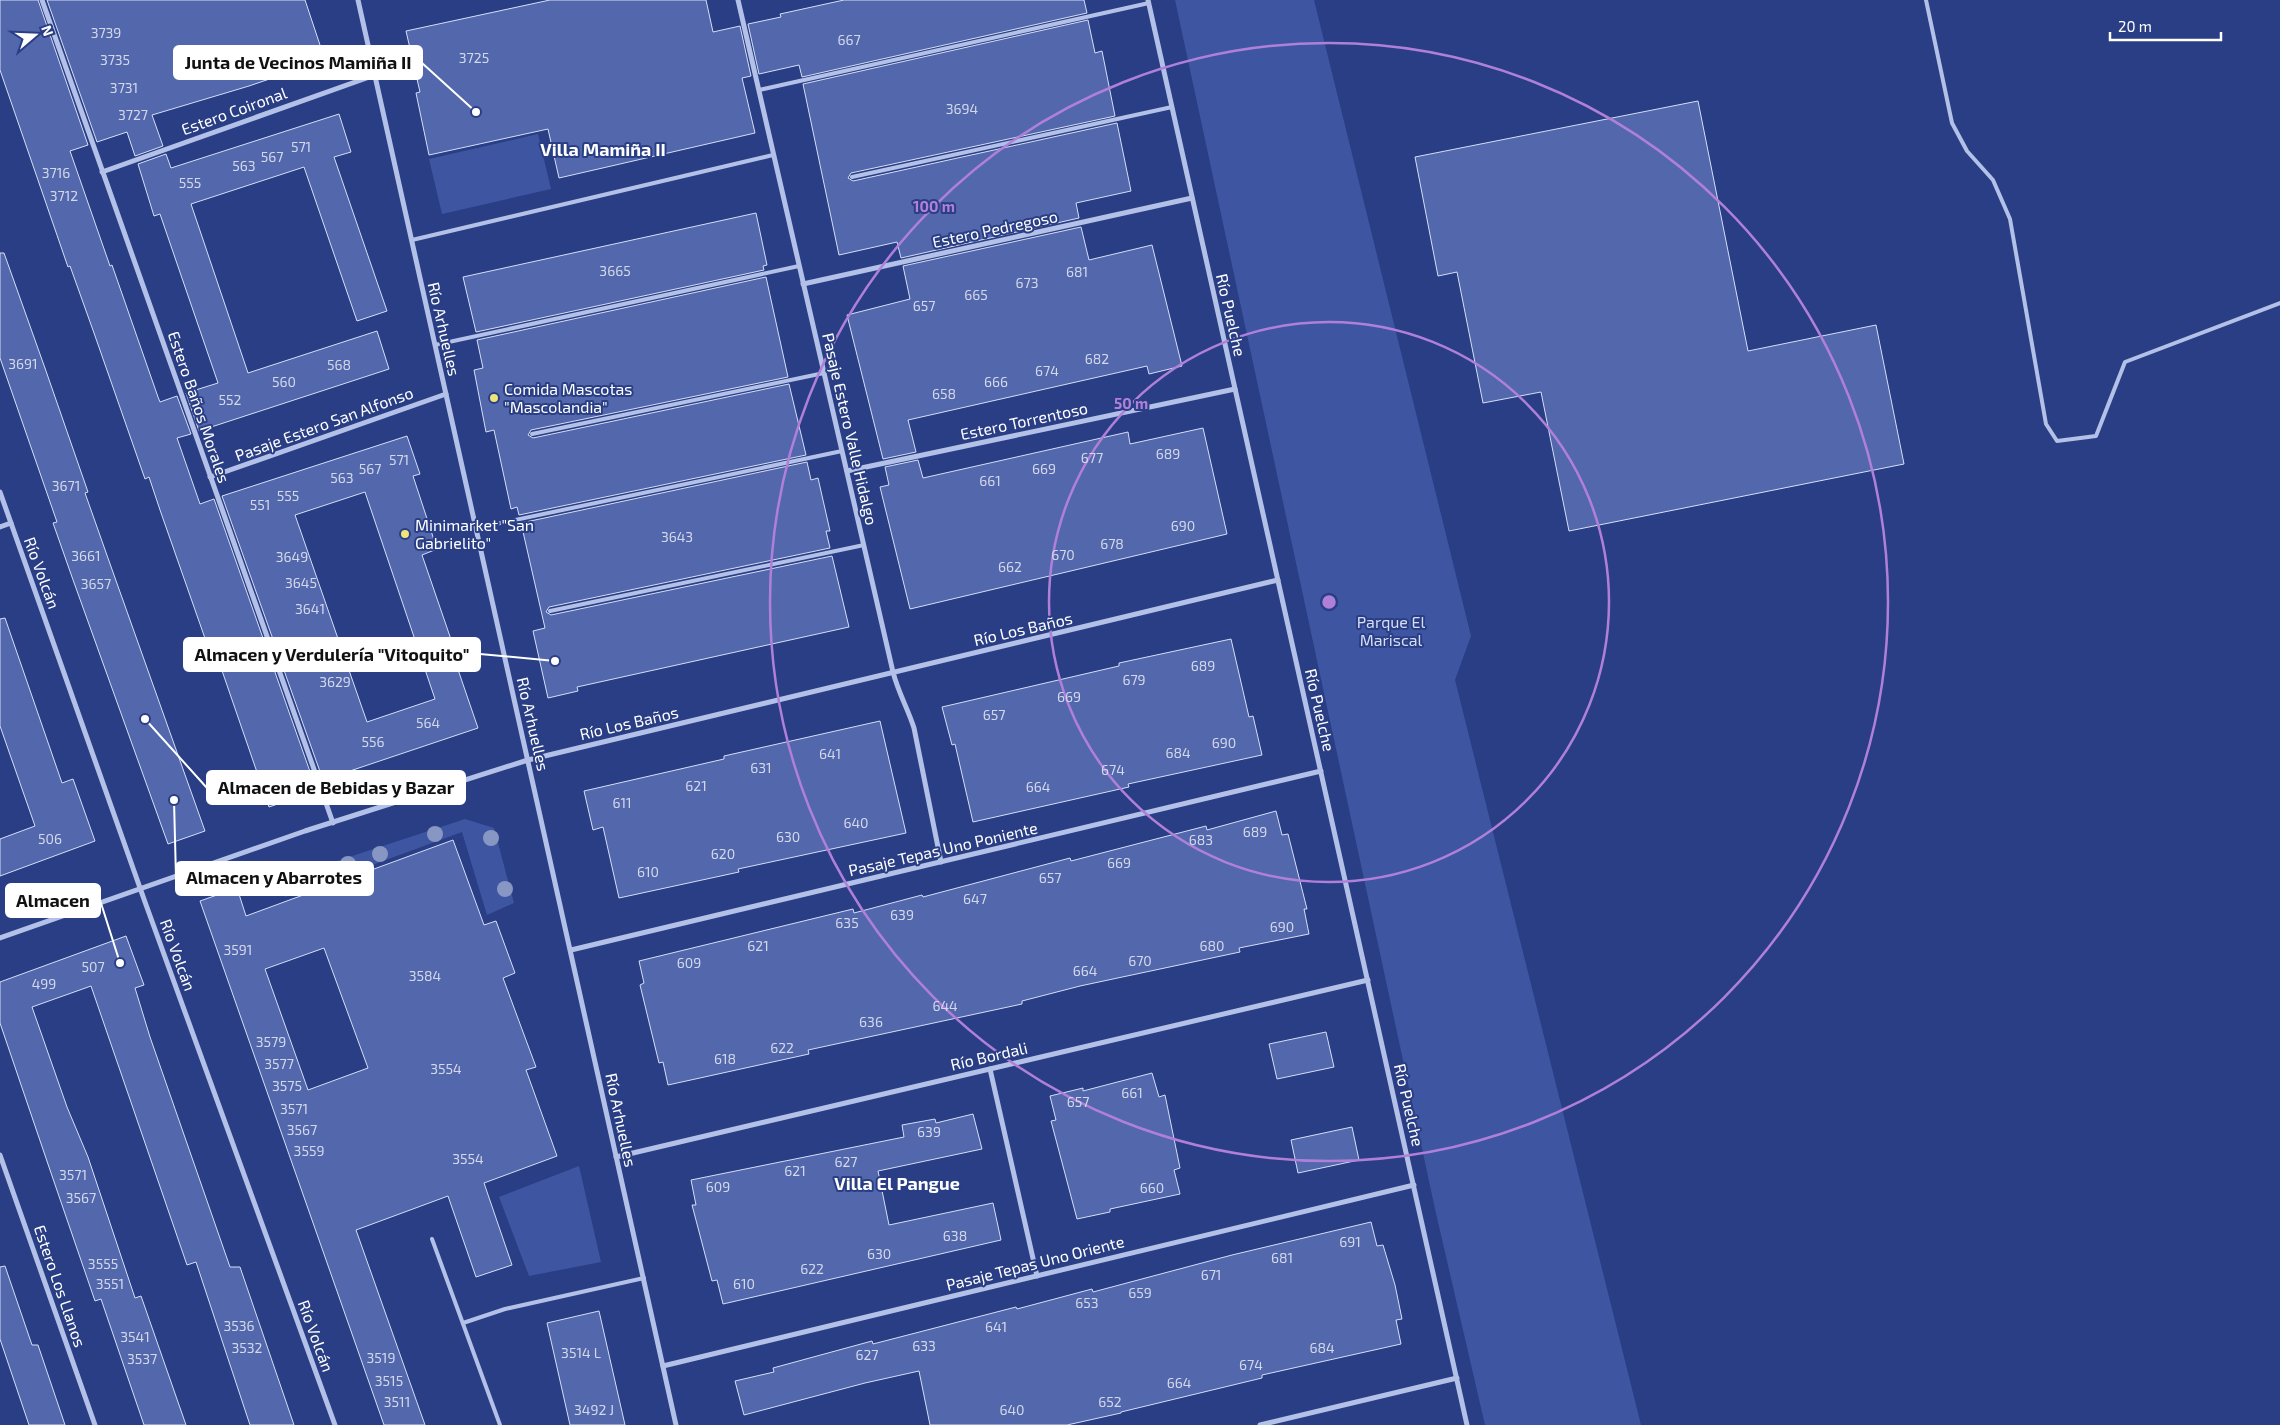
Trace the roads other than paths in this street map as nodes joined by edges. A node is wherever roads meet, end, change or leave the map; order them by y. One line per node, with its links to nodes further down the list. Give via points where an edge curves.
1 (42, 0): 10 (street, Estero Baños Morales)
2 (358, 0): 6 (street, Río Arhuelles)
3 (738, 0): 7 (street, Pasaje Estero Valle Hidalgo)
4 (1926, 0): 16 (lane, via 1952,123 1967,151 1993,180 2010,219 2046,424 2057,441 2096,436 2125,362)
5 (1148, 2): 7 (lane); 8 (street, Río Puelche)
6 (375, 74): 10 (street, Estero Coironal); 13 (street, Río Arhuelles)
7 (759, 90): 9 (street, Pasaje Estero Valle Hidalgo)
8 (1172, 107): 11 (lane); 12 (street, Río Puelche)
9 (773, 155): 13 (lane); 14 (street, Pasaje Estero Valle Hidalgo)
10 (102, 172): 24 (street, Estero Baños Morales)
11 (852, 177)
12 (1192, 198): 15 (street, Estero Pedregoso); 19 (street, Río Puelche)
13 (412, 240): 17 (street, Río Arhuelles)
14 (799, 266): 15 (street, Pasaje Estero Valle Hidalgo); 17 (lane)
15 (803, 284): 18 (street, Pasaje Estero Valle Hidalgo)
16 (2280, 303)
17 (435, 345): 20 (street, Río Arhuelles)
18 (824, 373): 21 (lane); 22 (street, Pasaje Estero Valle Hidalgo)
19 (1235, 389): 23 (street, Estero Torrentoso); 30 (street, Río Puelche)
20 (446, 394): 24 (street, Pasaje Estero San Alfonso); 28 (street, Río Arhuelles)
21 (532, 434)
22 (842, 451): 23 (street, Pasaje Estero Valle Hidalgo); 28 (lane)
23 (847, 471): 29 (street, Pasaje Estero Valle Hidalgo)
24 (210, 477): 35 (street, Estero Baños Morales)
25 (0, 492): 26 (street, Río Volcán)
26 (11, 523): 27 (street); 37 (street, Río Volcán)
27 (0, 527)
28 (476, 528): 33 (street, Río Arhuelles)
29 (864, 545): 31 (lane); 32 (street, Pasaje Estero Valle Hidalgo)
30 (1278, 580): 32 (street, Río Los Baños); 34 (street, Río Puelche)
31 (550, 611)
32 (893, 672): 33 (street, Río Los Baños); 36 (street, Pasaje Estero Valle Hidalgo, via 914,728)
33 (528, 760): 35 (street, Río Los Baños); 39 (street, Río Arhuelles)
34 (1321, 771): 36 (street, Pasaje Tepas Uno Poniente); 40 (street, Río Puelche)
35 (332, 823): 37 (street, Río Los Baños)
36 (941, 862): 39 (street, Pasaje Tepas Uno Poniente)
37 (140, 888): 38 (street, Río Los Baños); 52 (street, Río Volcán)
38 (0, 938)
39 (571, 950): 43 (street, Río Arhuelles)
40 (1368, 980): 41 (street, Río Bordali); 44 (street, Río Puelche)
41 (990, 1069): 43 (street, Río Bordali); 46 (street)
42 (0, 1155): 51 (street, Estero Los Llanos)
43 (616, 1157): 47 (street, Río Arhuelles)
44 (1414, 1185): 46 (street, Pasaje Tepas Uno Oriente); 50 (street, Río Puelche)
45 (432, 1239): 48 (lane)
46 (1037, 1276): 49 (street, Pasaje Tepas Uno Oriente)
47 (644, 1278): 48 (lane, via 505,1309); 49 (street, Río Arhuelles)
48 (463, 1323): 53 (lane)
49 (662, 1366): 54 (street, Río Arhuelles)
50 (1458, 1378): 55 (street); 56 (street, Río Puelche)
51 (96, 1425)
52 (335, 1425)
53 (500, 1425)
54 (676, 1425)
55 (1260, 1425)
56 (1467, 1425)

